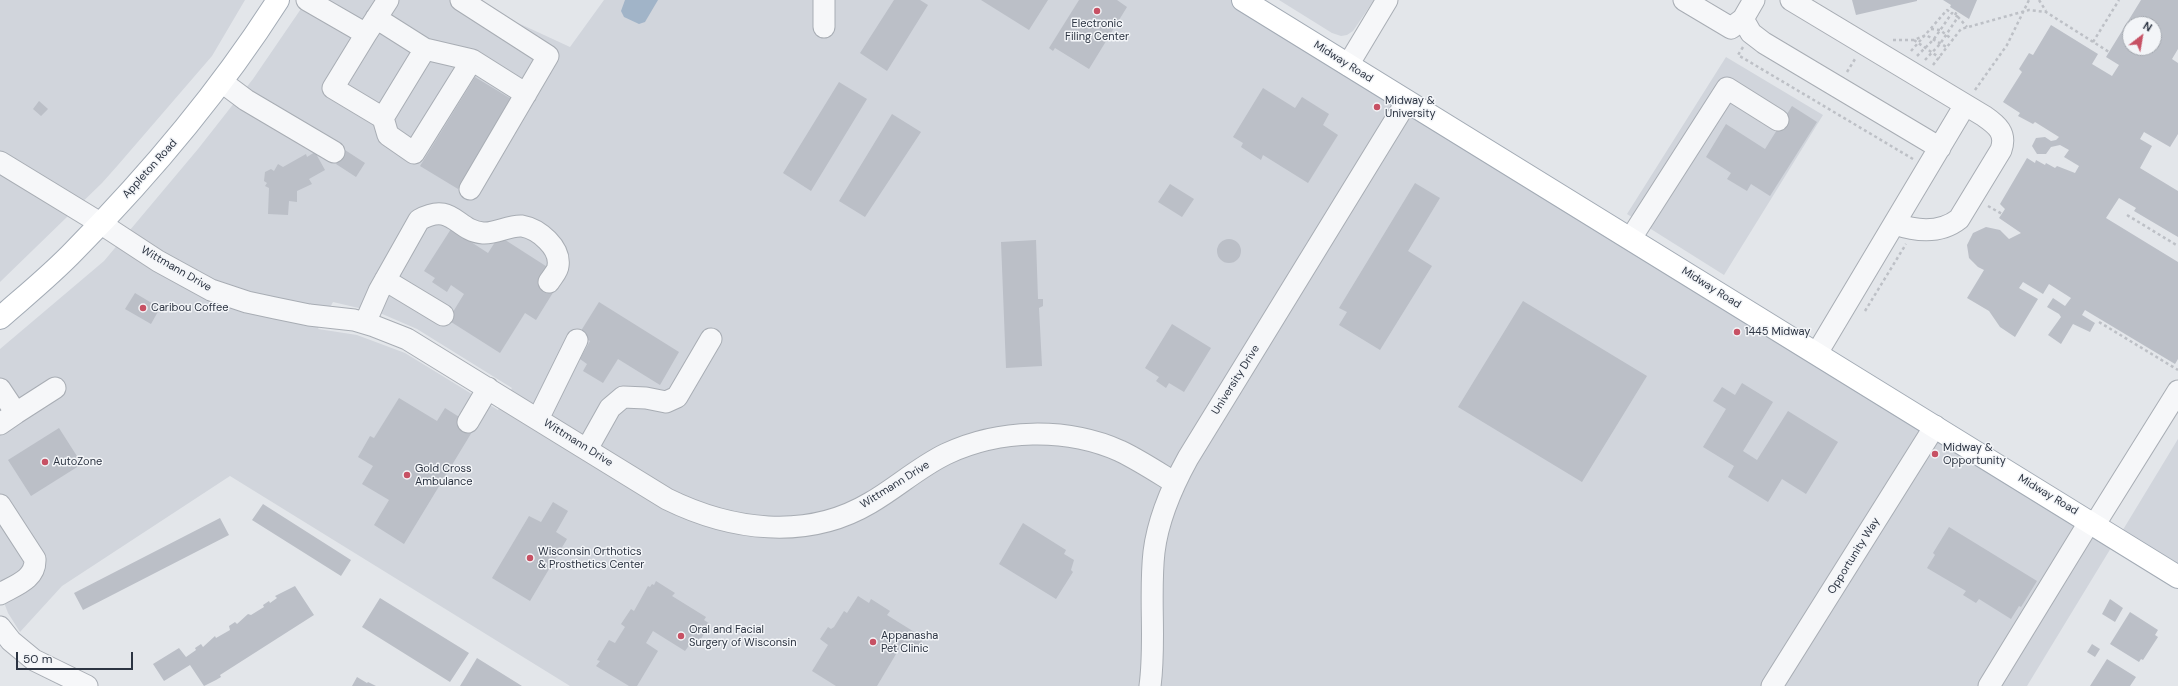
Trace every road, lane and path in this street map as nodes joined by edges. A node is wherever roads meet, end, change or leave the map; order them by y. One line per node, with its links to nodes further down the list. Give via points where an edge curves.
1 (278, 0): 50 (main road, Appleton Road)
2 (307, 0): 21 (street)
3 (388, 0): 21 (street)
4 (460, 0): 51 (street, via 548,56)
5 (824, 0): 22 (street)
6 (1243, 0): 46 (main road, Midway Road)
7 (1387, 0): 46 (street)
8 (1684, 0): 20 (street, via 1731,28)
9 (1754, 0): 20 (street)
10 (1791, 0): 52 (street)
11 (2029, 0): 15 (path)
12 (2039, 0): 16 (path)
13 (2119, 0): 32 (path)
14 (1957, 12): 18 (path)
15 (2023, 12): 16 (path); 23 (path); 52 (path, via 2007,45)
16 (2046, 12): 32 (path)
17 (1952, 13): 18 (path); 24 (path, via 1947,10); 25 (path)
18 (1955, 15): 19 (path)
19 (1958, 17): 23 (path); 27 (path)
20 (1743, 19): 56 (street, via 1751,33 1764,43)
21 (371, 26): 38 (street); 54 (street, via 333,88)
22 (824, 27)
23 (1966, 27): 31 (path, via 1961,29)
24 (1931, 29): 25 (path); 26 (path)
25 (1940, 30): 27 (path); 28 (path)
26 (1926, 35): 28 (path); 30 (path); 34 (path)
27 (1946, 35): 31 (path); 35 (path)
28 (1934, 39): 35 (path); 36 (path)
29 (1888, 40): 30 (path)
30 (1914, 40): 34 (path)
31 (1953, 40): 37 (path)
32 (2093, 42): 40 (path)
33 (1745, 43): 58 (path, via 1738,55)
34 (1919, 43): 36 (path); 41 (path, via 1909,53)
35 (1940, 44): 37 (path); 39 (path)
36 (1925, 48): 39 (path); 41 (path)
37 (1948, 48): 43 (path)
38 (425, 49): 44 (street); 54 (street)
39 (1932, 52): 43 (path); 45 (path)
40 (2109, 52)
41 (1916, 57): 45 (path)
42 (1856, 58): 49 (path)
43 (1940, 58): 47 (path)
44 (472, 60): 51 (street); 54 (street, via 414,153 388,135)
45 (1923, 62): 47 (path)
46 (1348, 65): 53 (main road, Midway Road)
47 (1932, 67): 48 (path)
48 (1938, 70)
49 (1845, 75)
50 (222, 82): 57 (street, via 246,100); 64 (main road, Appleton Road, via 182,133)
51 (526, 94): 60 (street)
52 (1972, 95): 56 (street); 65 (street, via 2001,130 2004,143 1965,212 1952,224 1926,230)
53 (1407, 101): 66 (main road, Midway Road); 89 (street, University Drive)
54 (383, 118)
55 (1778, 120): 66 (street, via 1727,88)
56 (1940, 148): 65 (street)
57 (334, 152)
58 (1914, 160)
59 (0, 162): 64 (street, Wittmann Drive)
60 (470, 189)
61 (1984, 203): 62 (path)
62 (2002, 214)
63 (2127, 214): 68 (path)
64 (100, 223): 73 (main road, Appleton Road, via 74,252); 75 (street, Wittmann Drive, via 165,265 224,295 309,315)
65 (1895, 224): 78 (street)
66 (1631, 238): 78 (main road, Midway Road)
67 (1913, 243): 72 (path, via 1906,244)
68 (2178, 246)
69 (385, 280): 70 (street, via 420,220 429,214 442,213 474,231 484,233 523,226 538,233 551,244 558,257 558,268); 71 (street); 75 (street)
70 (549, 282)
71 (443, 315)
72 (1862, 317)
73 (0, 318)
74 (2099, 322): 79 (path)
75 (365, 323): 81 (street, Wittmann Drive, via 407,339)
76 (711, 339): 88 (street, via 677,397 666,402 623,397 610,408)
77 (577, 340): 85 (street)
78 (1817, 353): 87 (main road, Midway Road)
79 (2178, 370)
80 (55, 388): 84 (street)
81 (488, 388): 85 (street, Wittmann Drive); 86 (street)
82 (0, 389): 84 (street)
83 (2178, 391): 91 (street)
84 (8, 419)
85 (538, 419): 88 (street, Wittmann Drive)
86 (468, 422)
87 (1935, 426): 91 (main road, Midway Road); 97 (street, Opportunity Way)
88 (587, 449): 89 (street, Wittmann Drive, via 679,504 703,515 754,527 810,524 839,516 868,504 946,454 972,444 1028,434 1058,435 1087,440 1119,451)
89 (1175, 483): 96 (street, University Drive, via 1158,530 1154,553)
90 (0, 506): 93 (street, via 35,559 36,567 27,580)
91 (2093, 522): 92 (main road, Midway Road); 98 (street)
92 (2178, 577)
93 (0, 594)
94 (0, 627): 95 (street, via 11,641 34,660)
95 (86, 686)
96 (1150, 686)
97 (1772, 686)
98 (1989, 686)

